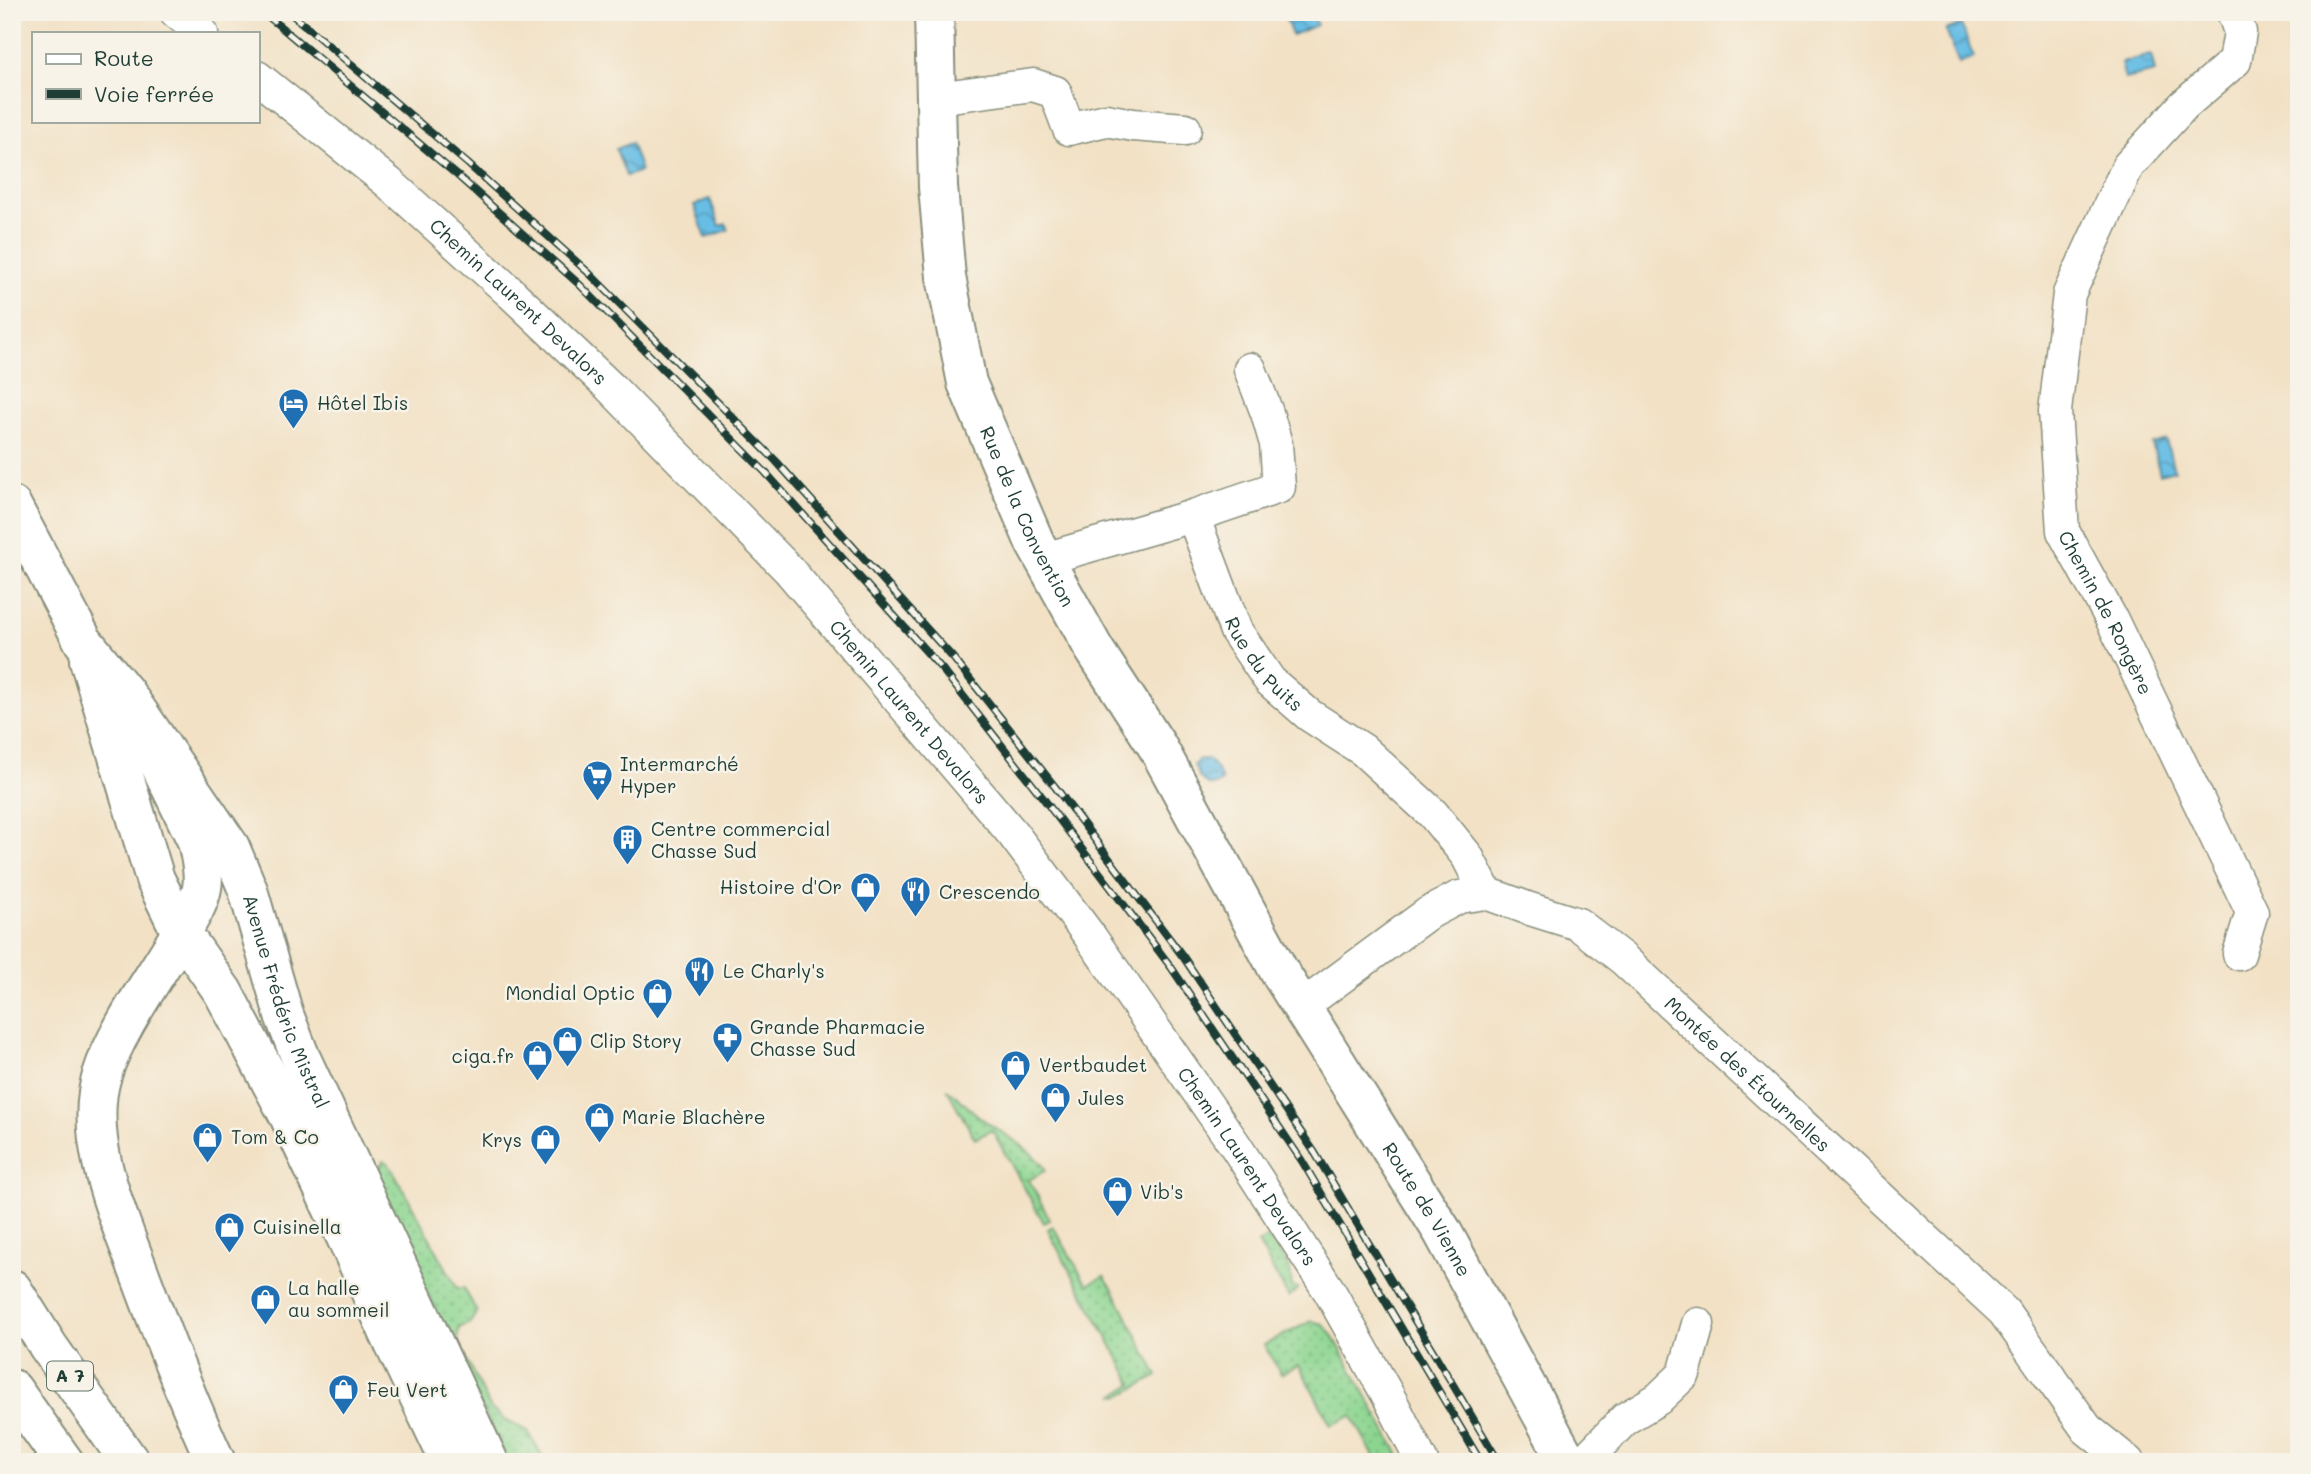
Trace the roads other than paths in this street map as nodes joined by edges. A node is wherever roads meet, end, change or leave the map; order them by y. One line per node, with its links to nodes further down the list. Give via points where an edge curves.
1 (176, 12): 4 (street)
2 (934, 12): 6 (main road, Rue de la Convention)
3 (2233, 12): 18 (street, Chemin de Rongère, via 2240,32 2235,61 2184,105 2129,166 2069,294 2054,411 2063,531 2112,620 2252,912)
4 (201, 32)
5 (259, 79): 30 (street, Chemin Laurent Devalors, via 389,183 610,387 788,569 1013,834 1235,1145 1329,1292)
6 (936, 98): 7 (street, via 1033,85 1055,92 1069,129 1106,120); 11 (main road, Rue de la Convention, via 946,277 967,383)
7 (1185, 129)
8 (1250, 369): 10 (street, via 1276,444 1279,486)
9 (12, 506): 12 (main road, Avenue Frédéric Mistral)
10 (1193, 516): 11 (street); 16 (street, Rue du Puits, via 1236,632 1270,681 1309,715 1363,750 1433,814 1467,856)
11 (1045, 561): 19 (main road, Rue de la Convention, via 1094,649 1157,746)
12 (83, 641): 13 (main road, Avenue Frédéric Mistral); 15 (main road, Avenue Frédéric Mistral)
13 (125, 693): 14 (main road); 29 (main road, Avenue Frédéric Mistral, via 230,847 300,1056)
14 (197, 841): 15 (main road, via 190,866 167,881); 17 (main road, via 202,889)
15 (155, 879): 17 (main road, Avenue Frédéric Mistral)
16 (1486, 893): 20 (street, via 1459,897 1427,914); 31 (street, Montée des Étournelles, via 1578,924 1623,958 2004,1312 2087,1429)
17 (191, 946): 27 (main road, via 146,991 117,1040 96,1102 97,1132 114,1202 173,1367); 28 (main road, Avenue Frédéric Mistral, via 223,992 289,1116)
18 (2239, 954)
19 (1279, 971): 20 (main road, Route de Vienne)
20 (1301, 1007): 24 (main road, Route de Vienne, via 1442,1231)
21 (12, 1289): 26 (main road, A 7)
22 (1698, 1324): 24 (street, via 1684,1374 1658,1399)
23 (12, 1389): 25 (main road, A 7)
24 (1575, 1459)
25 (64, 1462)
26 (130, 1462)
27 (216, 1462)
28 (450, 1462)
29 (489, 1462)
30 (1422, 1462)
31 (2127, 1462)

